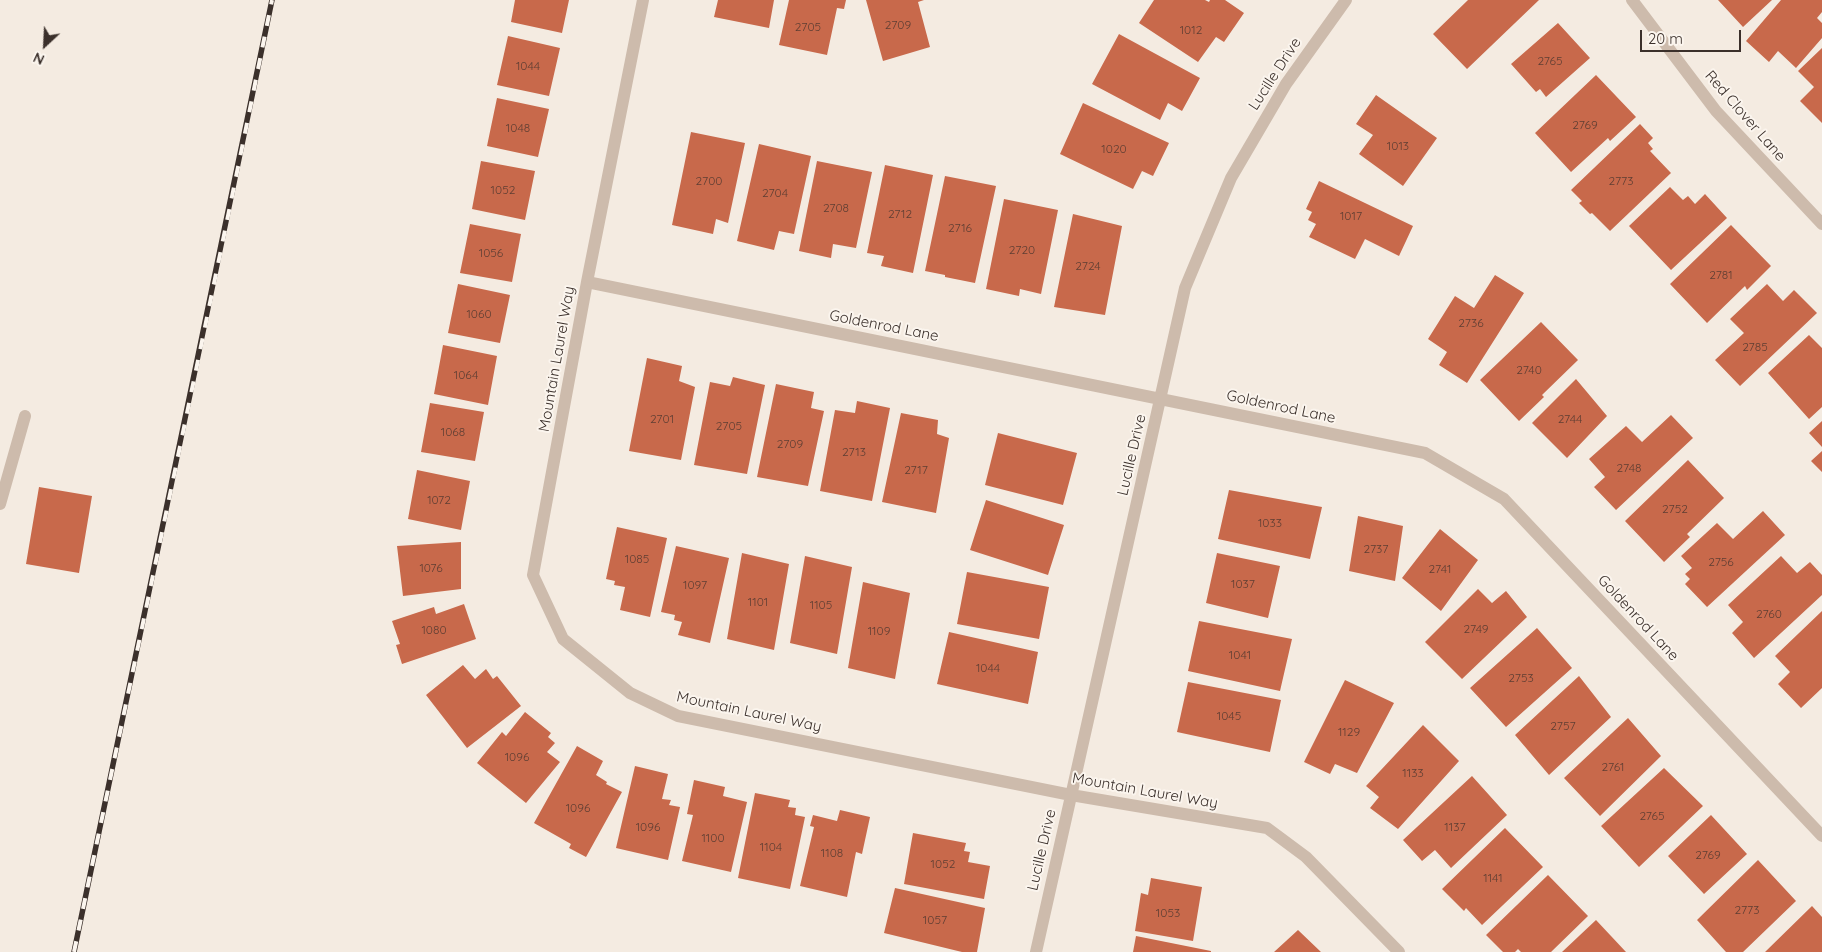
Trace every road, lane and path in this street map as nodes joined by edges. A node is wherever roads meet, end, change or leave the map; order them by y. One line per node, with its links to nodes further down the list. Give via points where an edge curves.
1 (643, 0): 5 (street, Mountain Laurel Way)
2 (1346, 0): 6 (street, Lucille Drive, via 1286,84 1231,178 1185,288)
3 (1632, 0): 4 (street, Red Clover Lane, via 1716,111)
4 (1822, 224)
5 (587, 282): 6 (street, Goldenrod Lane); 9 (street, Mountain Laurel Way, via 533,575 563,638 630,694 678,716)
6 (1161, 399): 9 (street, Lucille Drive); 10 (street, Goldenrod Lane, via 1425,453 1504,499)
7 (25, 416): 8 (street)
8 (0, 504)
9 (1071, 795): 11 (street, Lucille Drive); 12 (street, Mountain Laurel Way, via 1267,828 1306,856)
10 (1822, 836)
11 (1036, 952)
12 (1399, 952)

